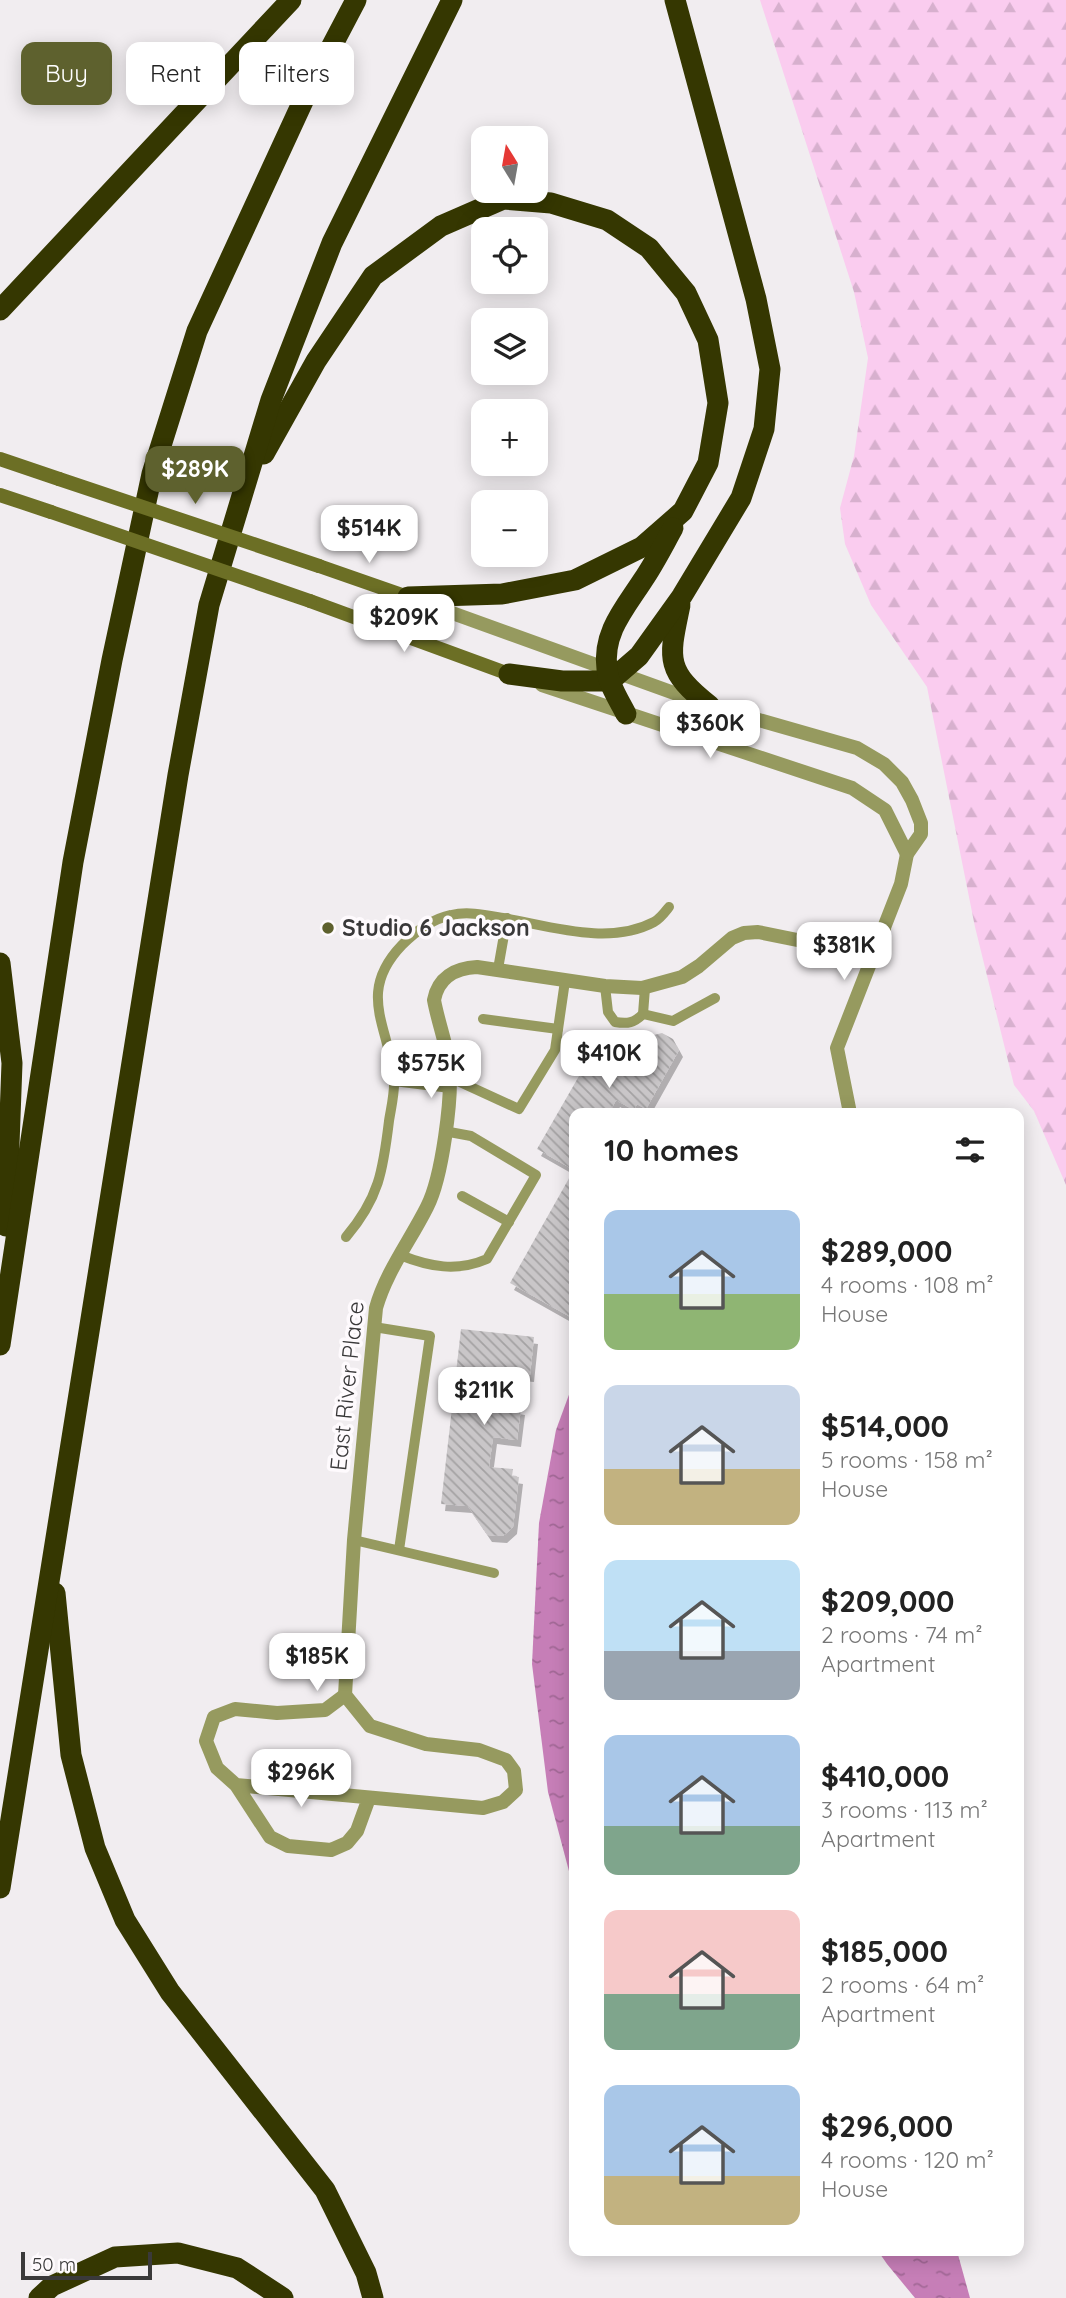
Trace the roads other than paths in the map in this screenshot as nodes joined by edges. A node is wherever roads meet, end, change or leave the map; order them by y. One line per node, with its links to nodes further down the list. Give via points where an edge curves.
1 (291, 0): 5 (highway)
2 (356, 0): 38 (highway, via 304,99 197,331 152,474 73,862)
3 (452, 0): 7 (highway, via 332,243 271,400)
4 (675, 0): 10 (highway, via 756,299 770,369 764,429 741,498)
5 (0, 310)
6 (0, 459): 11 (street, bridge)
7 (243, 492): 9 (highway, via 316,361 373,276 441,226 503,199 551,203 607,220 649,248 686,293 708,340 718,403 708,463); 41 (highway, via 209,605 178,775)
8 (0, 495): 12 (street, bridge)
9 (683, 511): 11 (highway, via 642,547 575,580 502,594); 13 (highway, via 618,615 608,640)
10 (682, 596): 13 (highway, via 639,656); 14 (highway, via 671,648 674,664 688,689)
11 (408, 597): 13 (street)
12 (509, 674): 13 (highway, via 562,681); 15 (street)
13 (612, 674): 14 (street); 15 (highway)
14 (710, 706): 16 (street, via 857,748 884,764 902,782 920,823 921,834)
15 (626, 714): 16 (street, via 852,788 885,810)
16 (907, 854): 19 (street)
17 (669, 907): 18 (lane, via 655,921 599,934)
18 (507, 918): 21 (lane); 29 (lane, via 451,915 423,927 383,971 376,1000)
19 (884, 929): 24 (street, East River Place, via 839,946 744,933 682,977); 31 (street, via 838,1048)
20 (0, 962): 38 (highway, via 12,1062)
21 (498, 969): 22 (street, East River Place); 30 (street, East River Place, via 453,972 436,990)
22 (565, 981): 23 (street, East River Place); 28 (lane)
23 (605, 986): 24 (street, East River Place); 26 (lane, via 608,1012 615,1022 634,1022)
24 (645, 988): 26 (lane)
25 (715, 998): 26 (lane, via 673,1021)
26 (643, 1014)
27 (483, 1019): 28 (lane)
28 (558, 1029): 30 (lane, via 555,1050 519,1109)
29 (394, 1081): 30 (lane); 35 (lane, via 377,1189)
30 (449, 1082): 32 (street, East River Place)
31 (849, 1108)
32 (444, 1131): 34 (lane, via 471,1136 536,1175); 36 (street, East River Place, via 434,1191)
33 (462, 1196): 34 (lane)
34 (509, 1222): 36 (lane, via 487,1259 474,1265 448,1268)
35 (346, 1237)
36 (400, 1255): 37 (street, East River Place, via 380,1294)
37 (374, 1327): 39 (street, East River Place); 40 (lane, via 430,1336)
38 (1, 1340)
39 (354, 1540): 40 (lane); 43 (street, East River Place)
40 (399, 1550): 42 (lane)
41 (52, 1563): 46 (highway); 49 (highway, via 71,1755 95,1848 125,1920 170,1992 325,2190 366,2273)
42 (494, 1573)
43 (345, 1695): 44 (street, via 325,1710 277,1713 235,1709 214,1717 206,1741 217,1768); 45 (street, via 370,1726 426,1744 479,1750 506,1760 514,1771 516,1790 503,1802 483,1808)
44 (236, 1785): 45 (street); 45 (street, via 270,1837 288,1846 331,1850 347,1843 357,1831)
45 (369, 1798)
46 (0, 1888)
47 (39, 2298): 48 (highway, via 52,2286 115,2257 178,2253 237,2268)
48 (284, 2298)
49 (373, 2298)

